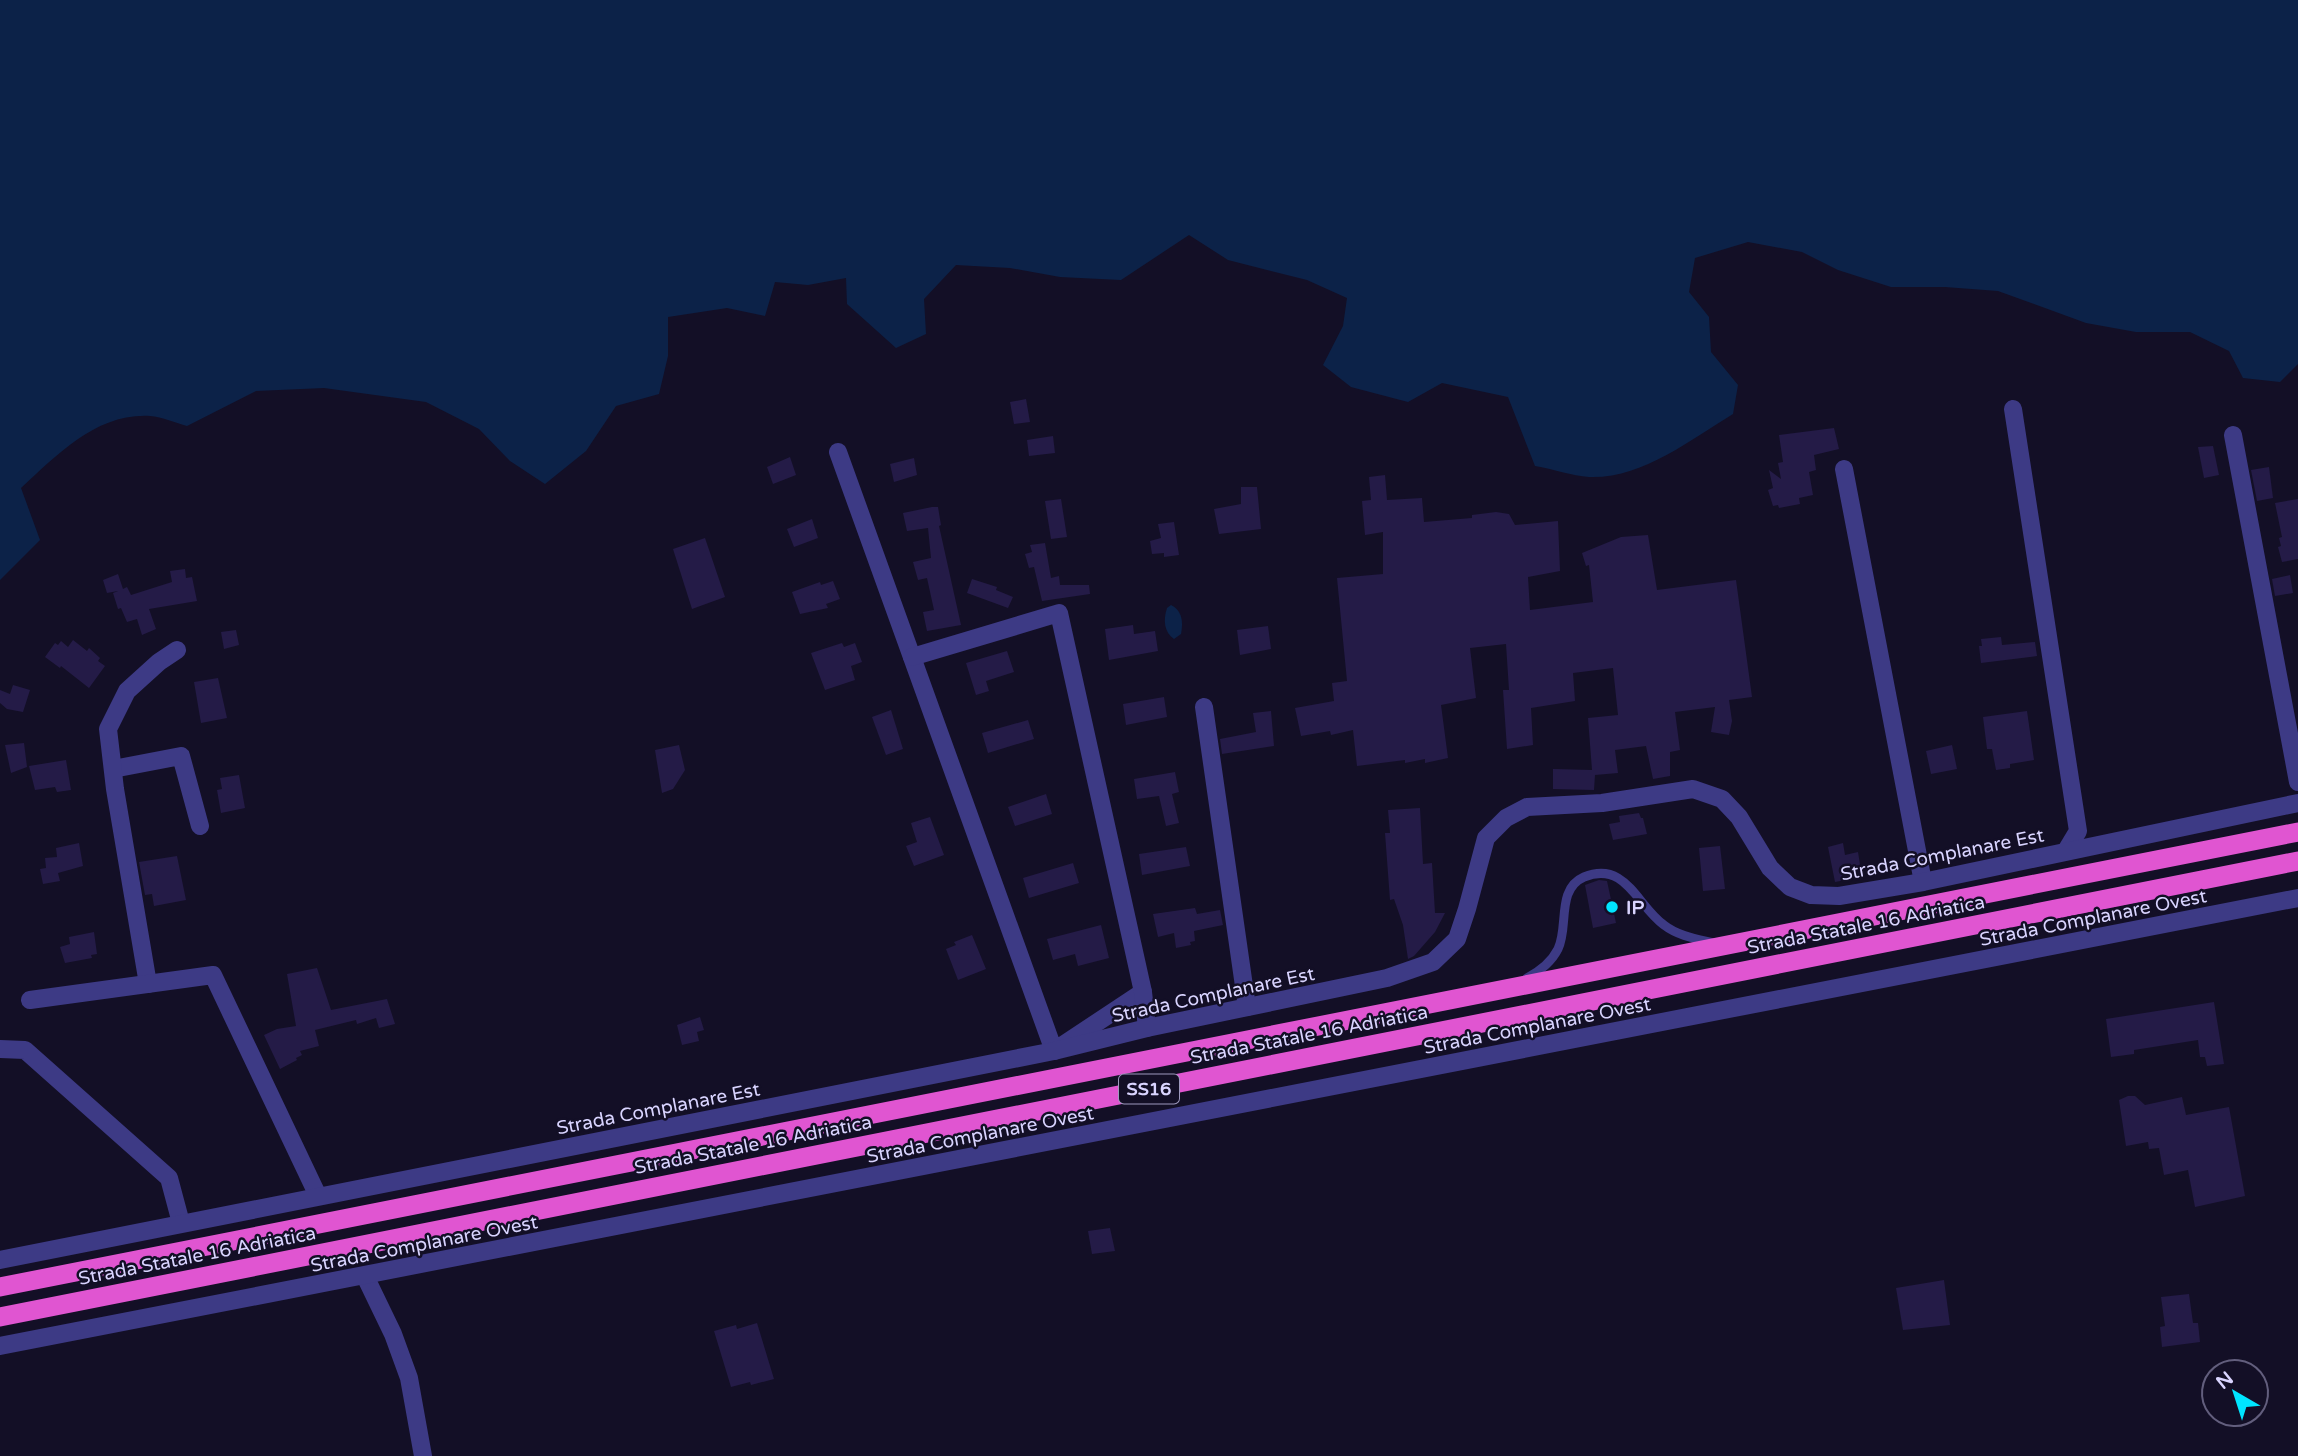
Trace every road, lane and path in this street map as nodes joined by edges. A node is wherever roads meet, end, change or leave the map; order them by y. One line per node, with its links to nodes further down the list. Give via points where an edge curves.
1 (2013, 409): 13 (street, via 2078,831)
2 (2233, 435): 9 (street)
3 (838, 452): 6 (street)
4 (1844, 469): 15 (street)
5 (177, 650): 8 (street, via 127,691 108,729)
6 (912, 657): 20 (street, via 1059,613); 25 (street)
7 (1204, 707): 22 (street)
8 (113, 769): 11 (street, via 181,757); 18 (street)
9 (2298, 782)
10 (2298, 803): 13 (street, Strada Complanare Est)
11 (200, 826)
12 (2298, 832): 17 (highway, Strada Statale 16 Adriatica / SS16)
13 (2066, 851): 15 (street, Strada Complanare Est)
14 (2298, 861): 31 (highway, Strada Statale 16 Adriatica / SS16)
15 (1923, 882): 22 (street, Strada Complanare Est, via 1839,896 1811,895 1790,887 1770,868 1739,817 1722,799 1693,789 1602,803 1527,807 1506,818 1486,838 1457,939 1433,962 1387,978)
16 (2298, 898): 29 (street, Strada Complanare Ovest)
17 (1726, 945): 19 (highway, Strada Statale 16 Adriatica / SS16); 19 (lane, via 1684,936 1664,926 1634,890 1600,872 1580,878 1569,891 1558,949 1544,968)
18 (148, 984): 21 (street); 26 (street, via 214,975)
19 (1509, 988): 30 (highway, Strada Statale 16 Adriatica / SS16)
20 (1143, 992): 23 (street); 25 (street)
21 (30, 1000)
22 (1247, 1007): 23 (street, Strada Complanare Est)
23 (1147, 1028): 25 (street, Strada Complanare Est)
24 (0, 1049): 27 (street, via 25,1050 169,1178)
25 (1054, 1051): 26 (street, Strada Complanare Est)
26 (318, 1196): 27 (street, Strada Complanare Est)
27 (181, 1223): 28 (street, Strada Complanare Est)
28 (0, 1260)
29 (365, 1276): 32 (street, Strada Complanare Ovest); 33 (street, via 409,1378)
30 (0, 1287)
31 (0, 1317)
32 (0, 1346)
33 (424, 1456)

